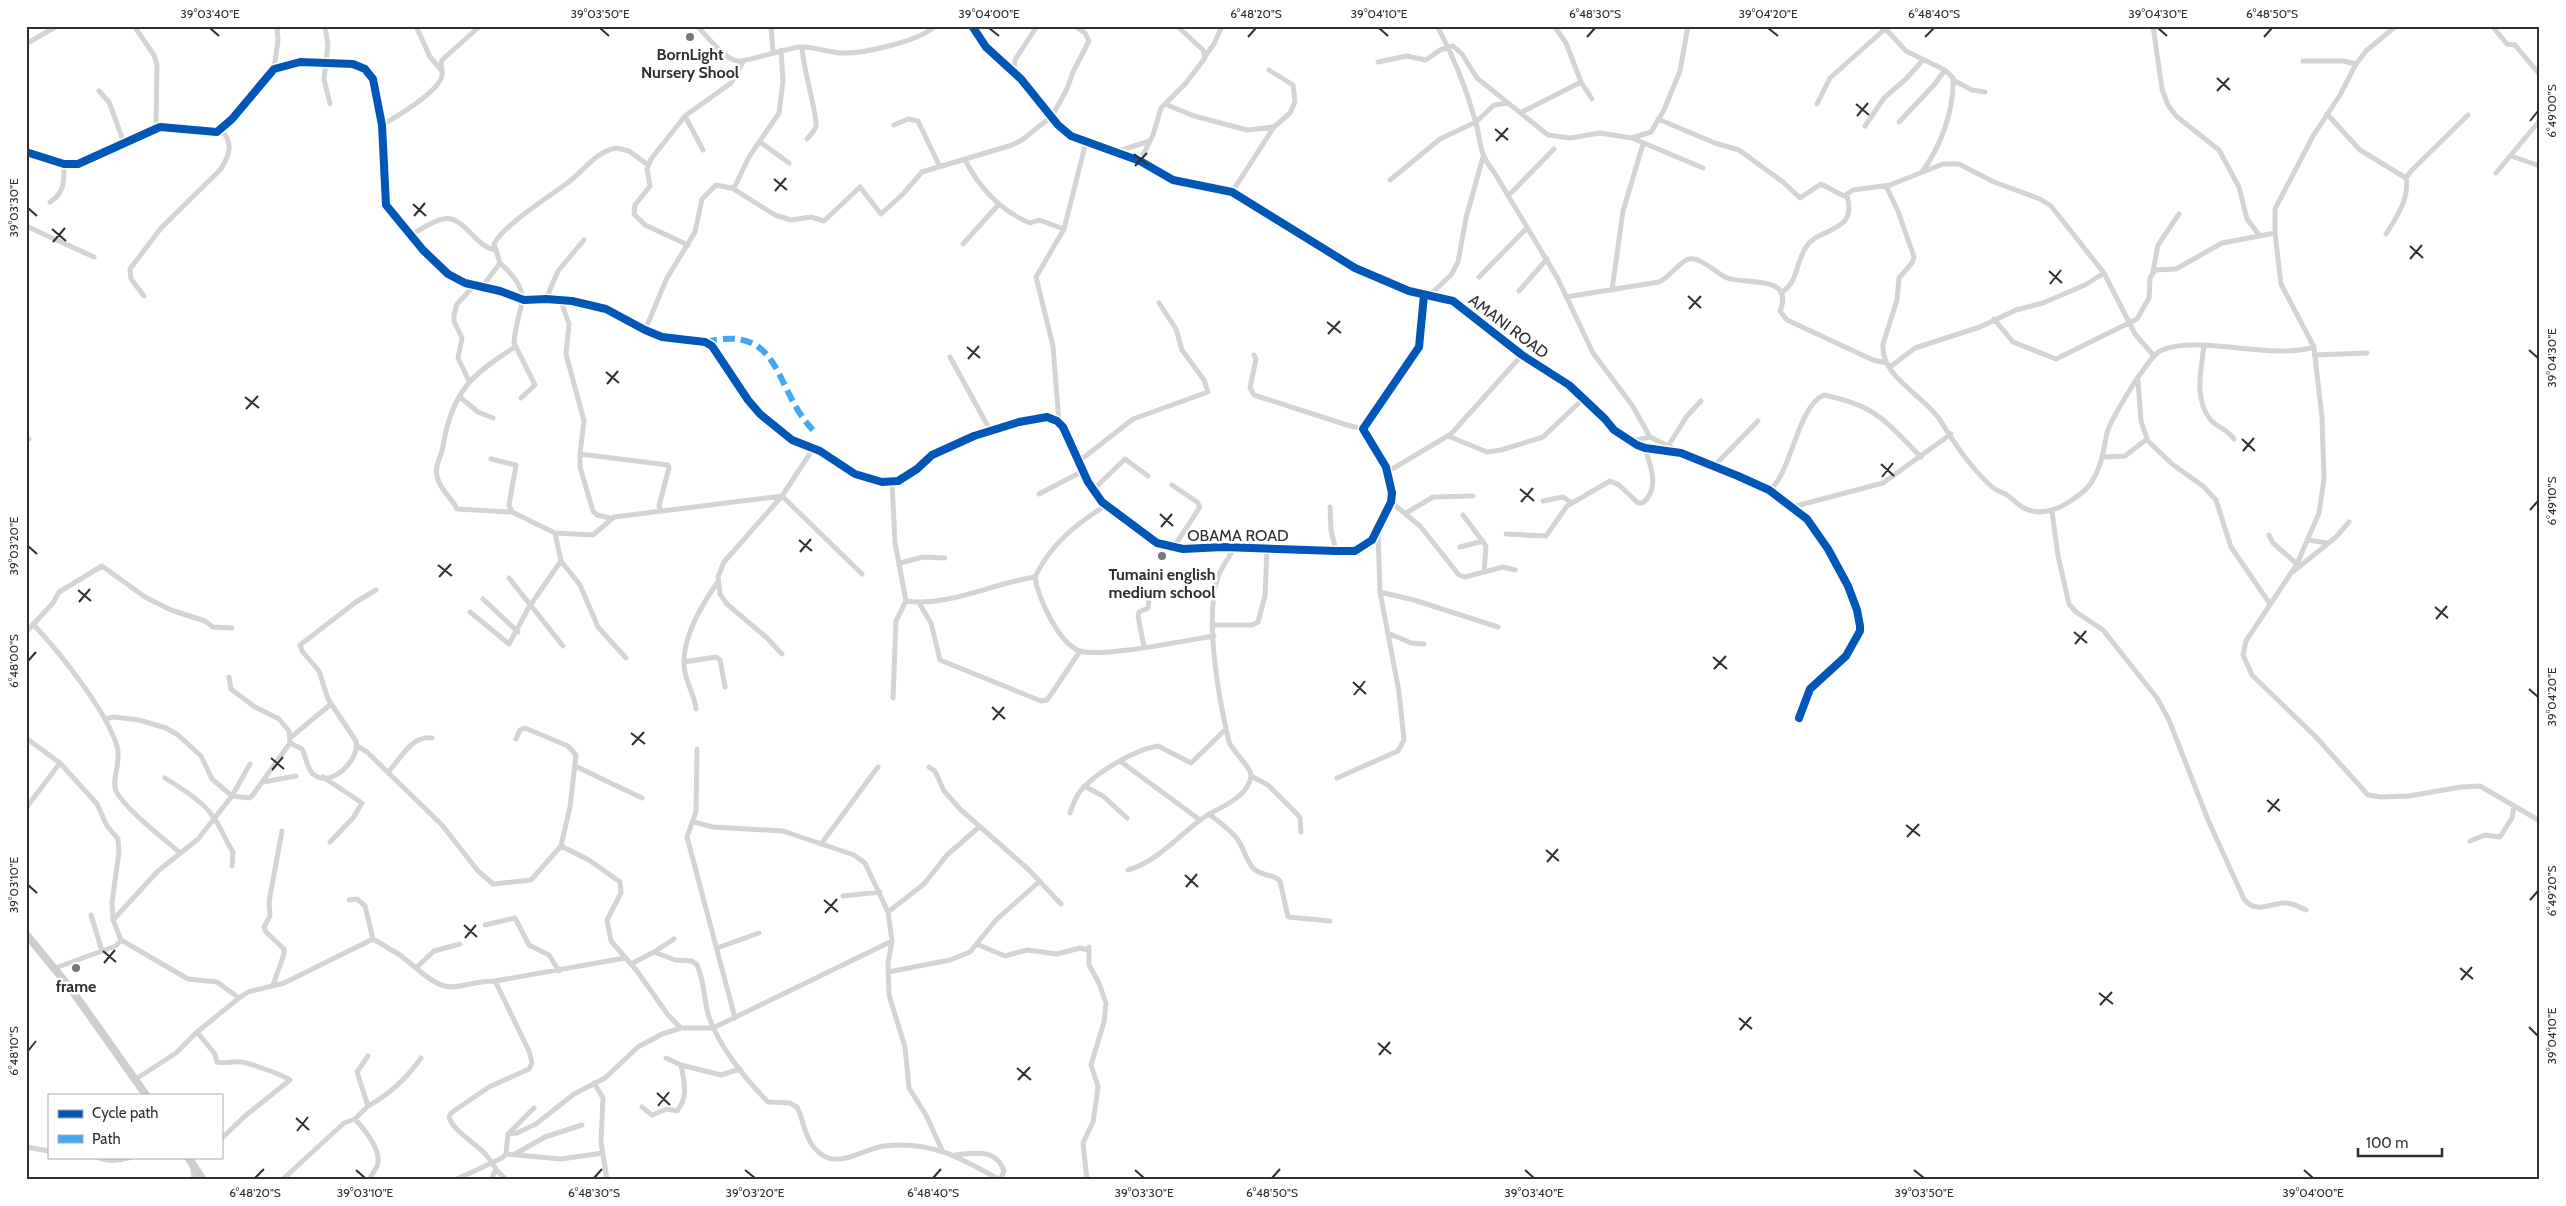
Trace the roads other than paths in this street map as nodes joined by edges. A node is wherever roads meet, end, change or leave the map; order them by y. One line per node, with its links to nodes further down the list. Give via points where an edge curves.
1 (57, 26): 22 (street)
2 (134, 26): 62 (street, via 157,64)
3 (277, 26): 34 (street)
4 (325, 26): 30 (street)
5 (416, 26): 37 (street, via 430,57)
6 (480, 26): 37 (street, via 442,60)
7 (697, 26): 31 (street, via 730,58)
8 (771, 26): 26 (street)
9 (935, 26): 23 (street, via 916,38 853,52)
10 (972, 26): 38 (street, AMANI ROAD, via 986,47)
11 (1038, 26): 38 (street, via 1015,60)
12 (1075, 26): 53 (street, via 1085,33 1088,44)
13 (1177, 26): 27 (street, via 1203,50)
14 (1222, 26): 27 (street)
15 (1436, 26): 24 (street)
16 (1554, 26): 41 (street, via 1566,43)
17 (1688, 26): 54 (street, via 1680,71)
18 (2153, 26): 103 (street, via 2162,89 2168,105 2176,116 2219,150 2239,187 2247,219)
19 (2396, 26): 33 (street, via 2366,51)
20 (2492, 26): 39 (street, via 2507,44 2516,45)
21 (1884, 28): 28 (street, via 1906,51); 48 (street, via 1830,78)
22 (26, 44)
23 (802, 47): 25 (street); 64 (street, via 816,122)
24 (1447, 47): 32 (street, via 1426,60 1407,56); 45 (street, via 1456,48 1477,78); 56 (street)
25 (781, 50): 26 (street); 67 (street, via 784,81 780,106 774,122)
26 (773, 51): 31 (street)
27 (1205, 56): 47 (street)
28 (1923, 60): 36 (street); 61 (street, via 1884,98)
29 (2303, 61): 33 (street)
30 (326, 62): 34 (street, via 300,62); 46 (street, via 324,79); 58 (street, via 360,65 370,73)
31 (743, 62): 52 (street, via 731,82)
32 (1378, 62)
33 (2356, 64): 50 (street)
34 (274, 69): 63 (street)
35 (1269, 70): 60 (street, via 1293,85 1296,95 1290,113)
36 (1945, 70): 40 (street); 57 (street)
37 (442, 71): 58 (street, via 440,80 419,101)
38 (1013, 72): 53 (street, AMANI ROAD)
39 (2540, 75)
40 (1953, 80): 43 (street, via 1972,90); 86 (street, via 1941,138)
41 (1580, 82): 44 (street); 49 (street)
42 (99, 91): 69 (street, via 109,102)
43 (1985, 92)
44 (1592, 99)
45 (1510, 103): 49 (street); 56 (street, via 1490,108)
46 (330, 104)
47 (1165, 104): 60 (street, via 1194,116 1247,130); 66 (street, via 1159,112)
48 (1816, 104)
49 (1522, 112): 65 (street, via 1554,137 1600,133)
50 (2327, 114): 87 (street, via 2360,150); 100 (street, via 2312,136 2275,209)
51 (2468, 115): 87 (street)
52 (685, 116): 72 (street); 81 (street)
53 (1052, 116): 68 (street, AMANI ROAD, via 1064,132); 77 (street, via 1022,140)
54 (1658, 119): 65 (street, via 1651,132); 93 (street, via 1739,150 1783,182 1798,198 1820,184)
55 (2540, 120): 75 (street)
56 (1476, 122): 76 (street); 88 (street, via 1440,139)
57 (1899, 122)
58 (382, 125): 102 (street, via 386,205)
59 (894, 125): 83 (street, via 908,119 918,121)
60 (1274, 126): 91 (street)
61 (1864, 126)
62 (156, 128): 63 (street, via 214,133); 69 (street)
63 (220, 129): 120 (street, via 230,146 221,169 161,228 130,270 131,279)
64 (806, 138)
65 (1632, 138): 70 (street)
66 (1150, 141): 74 (street); 78 (street)
67 (760, 142): 79 (street); 90 (street)
68 (1086, 142): 74 (street, AMANI ROAD); 99 (street, OBAMA ROAD)
69 (124, 143): 80 (street, via 84,162)
70 (1642, 144): 84 (street); 116 (street, via 1623,211)
71 (1554, 149): 92 (street)
72 (703, 150)
73 (26, 152): 80 (street)
74 (1114, 152): 78 (street, AMANI ROAD)
75 (2511, 156): 82 (street); 85 (street)
76 (1483, 157): 92 (street); 119 (street, via 1458,262 1451,275)
77 (965, 160): 83 (street); 95 (street, via 977,182)
78 (1140, 161): 91 (street, AMANI ROAD, via 1173,180)
79 (789, 163)
80 (64, 164): 94 (street, via 60,194)
81 (648, 165): 106 (street, via 650,186 635,205 634,214 646,225); 107 (street, via 624,149 605,152 500,236 495,243)
82 (2540, 166)
83 (940, 168): 90 (street, via 920,173 904,194 881,214 860,187 824,221 811,217 791,220 776,215)
84 (1703, 168)
85 (2496, 173)
86 (1922, 174): 89 (street); 112 (street, via 1952,163 2040,199 2056,211)
87 (2406, 178): 101 (street, via 2408,188 2403,202)
88 (1390, 180)
89 (1886, 186): 93 (street, via 1853,190); 138 (street, via 1914,257 1898,278 1897,300 1883,344)
90 (732, 188): 106 (street, via 716,185 703,197 695,232)
91 (1232, 192): 119 (street, AMANI ROAD, via 1355,268 1409,292)
92 (1508, 196): 98 (street)
93 (1847, 196): 118 (street, via 1849,209 1841,225 1807,245 1793,283)
94 (50, 202)
95 (1000, 204): 99 (street, via 1027,222 1039,220); 105 (street)
96 (2179, 214): 111 (street, via 2158,245)
97 (26, 226): 108 (street)
98 (1527, 228): 109 (street); 113 (street)
99 (1064, 229): 147 (street, OBAMA ROAD, via 1036,277 1053,346)
100 (2274, 233): 103 (street); 131 (street, via 2281,284)
101 (2386, 234)
102 (411, 236): 107 (street, via 438,220 450,219 483,246); 114 (street, via 448,274)
103 (2260, 236): 111 (street, via 2222,243 2179,268)
104 (584, 240): 122 (street, via 558,271)
105 (964, 244)
106 (688, 245): 128 (street, via 667,278)
107 (496, 250): 110 (street)
108 (94, 257)
109 (1547, 259): 117 (street); 121 (street)
110 (500, 263): 115 (street); 123 (street, via 520,285)
111 (2152, 272): 127 (street, via 2149,298 2137,320)
112 (2104, 273): 126 (street, via 2048,301); 127 (street)
113 (1480, 277)
114 (474, 286): 115 (street); 140 (street, via 458,304 454,315 462,338 458,358)
115 (482, 287): 123 (street)
116 (1612, 290): 118 (street, via 1659,282 1688,259 1699,261 1728,279 1769,284); 121 (street)
117 (1519, 291)
118 (1781, 293): 138 (street, via 1781,314 1796,326)
119 (1427, 295): 134 (street, AMANI ROAD, via 1453,301); 148 (street, via 1419,347)
120 (144, 296)
121 (1566, 297): 152 (street, via 1592,353 1632,406)
122 (546, 299): 123 (street); 124 (street)
123 (524, 300): 130 (street)
124 (561, 301): 128 (street, via 606,309); 160 (street, via 569,324 566,354 584,421)
125 (1159, 303): 164 (street, via 1173,323 1182,350 1204,380 1208,392 1133,419)
126 (1994, 319): 127 (street, via 2009,339 2053,359); 138 (street, via 1915,348)
127 (2130, 323): 136 (street, via 2138,339)
128 (645, 330): 158 (street, via 662,337 705,342 712,346 760,414 792,440)
129 (2204, 346): 131 (street, via 2280,352); 136 (street, via 2172,346); 154 (street, via 2201,405 2213,422 2226,428)
130 (514, 347): 140 (street); 142 (street, via 536,385)
131 (2314, 347): 135 (street)
132 (2367, 353): 135 (street)
133 (1254, 355): 148 (street, via 1250,388 1254,395)
134 (1522, 355): 143 (street, AMANI ROAD, via 1569,385); 151 (street)
135 (2314, 355): 193 (street, via 2323,425 2324,479 2319,513)
136 (2154, 356): 139 (street)
137 (950, 357): 149 (street)
138 (1888, 365): 150 (street, via 1936,413)
139 (2138, 380): 153 (street, via 2141,422); 162 (street, via 2115,414 2107,433)
140 (469, 381): 141 (street)
141 (460, 397): 145 (street, via 478,412); 184 (street, via 448,419 436,468 442,491 456,509)
142 (521, 398)
143 (1583, 399): 151 (street, via 1543,436 1501,450 1487,452); 155 (street, AMANI ROAD, via 1614,430)
144 (1702, 401): 156 (street, via 1687,416)
145 (492, 418)
146 (1758, 421): 165 (street)
147 (1060, 423): 149 (street, via 1040,417); 164 (street, OBAMA ROAD)
148 (1363, 429): 167 (street, OBAMA ROAD)
149 (990, 430): 169 (street, via 932,455 917,469)
150 (1950, 434): 161 (street); 183 (street, via 1991,487 2027,509)
151 (1448, 436): 167 (street)
152 (1650, 437): 155 (street); 156 (street)
153 (2147, 439): 162 (street, via 2126,455); 218 (street, via 2216,500 2231,547)
154 (2234, 439)
155 (1632, 441): 157 (street, AMANI ROAD)
156 (1668, 446): 159 (street)
157 (1645, 448): 159 (street, AMANI ROAD); 178 (street, via 1654,481 1651,493 1643,503 1638,503 1619,485 1610,482)
158 (813, 449): 169 (street, via 855,474); 174 (street)
159 (1681, 453): 165 (street, AMANI ROAD)
160 (580, 454): 182 (street, via 668,465 659,506); 187 (street, via 580,467 593,510 597,515)
161 (1922, 457): 172 (street, via 1875,412 1824,394 1812,405 1777,484); 181 (street, via 1883,483)
162 (2104, 457): 183 (street, via 2091,483 2076,497)
163 (491, 459): 184 (street, via 516,465 510,505)
164 (1078, 462): 166 (street, OBAMA ROAD)
165 (1714, 466): 172 (street, AMANI ROAD)
166 (1083, 471): 171 (street, OBAMA ROAD); 173 (street)
167 (1387, 472): 177 (street, OBAMA ROAD)
168 (1148, 476): 171 (street, via 1124,459)
169 (892, 482): 203 (street)
170 (1172, 485): 198 (street, via 1197,502 1200,508)
171 (1093, 490): 179 (street, OBAMA ROAD)
172 (1769, 490): 181 (street, AMANI ROAD)
173 (1039, 494)
174 (782, 496): 182 (street); 208 (street); 211 (street, via 724,562)
175 (1473, 496): 185 (street, via 1433,497)
176 (1543, 501): 178 (street, via 1562,497)
177 (1391, 502): 185 (street); 189 (street, OBAMA ROAD)
178 (1572, 504): 191 (street, via 1559,514 1546,536)
179 (1105, 506): 198 (street, OBAMA ROAD, via 1152,540); 209 (street, via 1069,531)
180 (1330, 507): 200 (street)
181 (1792, 508): 241 (street, AMANI ROAD, via 1807,519 1828,549 1848,586 1860,626 1846,656 1810,689)
182 (661, 510): 187 (street)
183 (2052, 511): 290 (street, via 2069,604 2103,630 2157,698 2244,899 2254,907 2285,903)
184 (512, 512): 190 (street)
185 (1406, 513): 206 (street, via 1459,576)
186 (1463, 515): 194 (street)
187 (610, 518): 190 (street, via 593,535)
188 (2349, 522): 195 (street)
189 (1378, 532): 200 (street, OBAMA ROAD, via 1363,547); 213 (street)
190 (555, 533): 202 (street)
191 (1506, 534)
192 (2269, 535): 204 (street, via 2273,544)
193 (2308, 540): 195 (street); 204 (street)
194 (1483, 541): 197 (street); 206 (street, via 1486,548)
195 (2327, 543): 207 (street)
196 (1235, 547): 198 (street, OBAMA ROAD); 199 (street, OBAMA ROAD); 222 (street, via 1218,579)
197 (1460, 547)
198 (1173, 548)
199 (1267, 548): 200 (street, OBAMA ROAD); 222 (street, via 1264,596 1258,622 1252,625)
200 (1336, 551)
201 (945, 558): 203 (street, via 923,557)
202 (561, 561): 219 (street); 234 (street, via 580,585 603,634)
203 (900, 562): 216 (street)
204 (2296, 564): 207 (street)
205 (1515, 570): 206 (street, via 1503,567)
206 (1484, 572)
207 (2292, 572): 218 (street)
208 (862, 574)
209 (1035, 577): 217 (street); 232 (street, via 1048,615 1066,642)
210 (509, 578): 219 (street)
211 (717, 582): 233 (street, via 727,604); 235 (street, via 690,635)
212 (376, 590): 239 (street, via 300,645 319,671)
213 (1380, 592): 223 (street); 227 (street)
214 (483, 599): 226 (street)
215 (1149, 600): 231 (street, via 1147,609 1138,614)
216 (906, 601): 217 (street); 238 (street, via 896,621)
217 (919, 603): 232 (street, via 931,622 940,660 1041,701 1052,693)
218 (2270, 604): 266 (street, via 2246,642 2245,662 2262,686 2315,736 2364,791 2373,796 2394,797 2480,786)
219 (529, 606): 226 (street); 230 (street)
220 (470, 612): 226 (street, via 508,644)
221 (33, 624): 224 (street, via 59,592 102,566 145,597 171,610 205,621 213,627); 225 (street); 242 (street, via 75,675)
222 (1213, 625): 228 (street)
223 (1498, 627)
224 (232, 628)
225 (26, 632)
226 (518, 632)
227 (1388, 633): 229 (street); 261 (street, via 1404,733 1403,746)
228 (1214, 636): 231 (street); 243 (street, via 1216,675)
229 (1424, 644)
230 (563, 646)
231 (1144, 647): 232 (street)
232 (1080, 650)
233 (782, 654)
234 (626, 658)
235 (684, 662): 237 (street, via 711,656 720,660); 240 (street)
236 (229, 677): 247 (street, via 231,689 255,707 279,719)
237 (725, 687)
238 (893, 698)
239 (331, 704): 247 (street); 248 (street)
240 (696, 709)
241 (1798, 718)
242 (105, 719): 264 (street, via 141,720 178,735 201,756 212,779); 282 (street, via 120,758 116,791)
243 (1226, 729): 250 (street, via 1192,762 1158,746); 258 (street, via 1233,750 1250,769)
244 (26, 738): 251 (street)
245 (432, 738): 256 (street, via 416,740)
246 (516, 739): 253 (street, via 520,730 525,728 568,746 576,756)
247 (290, 740): 259 (street, via 302,749 312,774); 262 (street)
248 (357, 746): 256 (street); 259 (street, via 343,772 330,778)
249 (697, 749): 274 (street)
250 (1120, 761): 263 (street); 272 (street)
251 (60, 763): 267 (street); 293 (street, via 97,804 107,826 118,839)
252 (250, 764): 264 (street)
253 (575, 766): 265 (street); 281 (street)
254 (878, 766): 280 (street)
255 (929, 767): 275 (street, via 944,791)
256 (388, 772): 281 (street, via 442,825 478,872 493,884 530,881)
257 (296, 776): 262 (street)
258 (1251, 776): 269 (street, via 1239,796); 277 (street, via 1268,786 1297,814)
259 (323, 777): 279 (street, via 362,803 354,818)
260 (165, 778): 270 (street, via 200,802)
261 (1337, 778)
262 (263, 782): 264 (street, via 250,798)
263 (1084, 786): 268 (street); 271 (street, via 1109,801)
264 (232, 796): 270 (street)
265 (642, 798)
266 (2514, 806): 273 (street); 278 (street, via 2512,818 2500,837 2485,836)
267 (26, 808)
268 (1070, 813)
269 (1209, 814): 272 (street); 294 (street, via 1236,838 1261,875 1280,881 1288,917)
270 (215, 818): 282 (street, via 198,839); 283 (street, via 224,841 233,852)
271 (1128, 818)
272 (1200, 820): 284 (street, via 1160,853)
273 (2540, 821)
274 (694, 822): 280 (street, via 713,827 777,830); 304 (street, via 688,837)
275 (979, 827): 285 (street); 291 (street, via 947,855 924,884)
276 (282, 831): 314 (street, via 270,916 264,927 284,949)
277 (1301, 832)
278 (2470, 841)
279 (330, 842)
280 (821, 844): 286 (street, via 860,858)
281 (561, 846): 307 (street, via 589,860 620,882 621,893 606,927 611,941)
282 (179, 852): 293 (street)
283 (232, 866)
284 (1128, 870)
285 (1040, 881): 289 (street); 303 (street, via 996,920)
286 (880, 892): 287 (street); 291 (street)
287 (843, 896)
288 (348, 900): 298 (street, via 358,899 366,906)
289 (1061, 904)
290 (2306, 910)
291 (888, 912): 301 (street)
292 (91, 915): 305 (street)
293 (113, 920): 300 (street)
294 (1330, 921)
295 (485, 925): 311 (street, via 515,918 529,945 548,955)
296 (759, 933): 304 (street)
297 (26, 934): 309 (street)
298 (373, 939): 310 (street); 314 (street, via 284,983)
299 (674, 939): 306 (street)
300 (121, 940): 305 (street, via 116,946); 315 (street, via 188,979 217,982)
301 (892, 940): 312 (street); 316 (street)
302 (460, 944): 310 (street, via 434,952)
303 (979, 944): 312 (street, via 961,957); 355 (street, via 1005,956 1028,950 1057,954 1088,948 1089,965 1106,1004 1091,1065 1098,1086 1092,1122 1083,1142)
304 (717, 948): 316 (street)
305 (102, 951): 309 (street)
306 (654, 952): 308 (street); 318 (street, via 697,965)
307 (625, 958): 308 (street); 311 (street)
308 (632, 964): 317 (street, via 664,1010)
309 (55, 968): 325 (street)
310 (416, 968): 313 (street, via 432,982 444,987)
311 (559, 971): 313 (street)
312 (888, 972): 336 (street, via 890,1003 905,1047 909,1088)
313 (496, 981): 345 (street, via 532,1063 523,1073 489,1087 451,1112 450,1117 454,1126 488,1157)
314 (273, 985): 315 (street)
315 (238, 998): 319 (street)
316 (735, 1018): 318 (street)
317 (681, 1028): 318 (street); 326 (street, via 638,1047 605,1078)
318 (714, 1028): 324 (street)
319 (197, 1032): 325 (street, via 176,1053); 334 (street, via 215,1054 217,1062 242,1062 277,1072 290,1080)
320 (368, 1056): 328 (street, via 357,1072)
321 (421, 1058): 328 (street, via 398,1085)
322 (666, 1058): 323 (street)
323 (681, 1065): 324 (street, via 721,1075); 329 (street, via 685,1088 678,1110 667,1108 650,1115)
324 (740, 1069): 336 (street, via 770,1103 787,1102 796,1106 807,1138 828,1158 845,1158 884,1146)
325 (136, 1079): 327 (street)
326 (594, 1083): 333 (street, via 531,1127); 338 (street, via 603,1098)
327 (145, 1094)
328 (368, 1106): 331 (street)
329 (642, 1107)
330 (534, 1108): 333 (street)
331 (355, 1119): 349 (street, via 344,1123); 350 (street, via 368,1134 377,1157 378,1164)
332 (582, 1125): 340 (street, via 545,1137)
333 (508, 1134): 339 (street)
334 (222, 1138)
335 (26, 1147): 337 (street)
336 (942, 1150): 341 (street)
337 (48, 1151)
338 (603, 1153): 340 (street, via 561,1158); 354 (street)
339 (506, 1154): 340 (street); 345 (street)
340 (514, 1154)
341 (955, 1155): 341 (street, via 985,1153 995,1156 1004,1171 1000,1180)
342 (102, 1158): 343 (street)
343 (125, 1158)
344 (190, 1160): 347 (street); 348 (street)
345 (490, 1164): 346 (street); 351 (street)
346 (495, 1171): 352 (street); 353 (street)
347 (194, 1180)
348 (204, 1180)
349 (282, 1180)
350 (369, 1180)
351 (455, 1180)
352 (491, 1180)
353 (507, 1180)
354 (607, 1180)
355 (1087, 1180)

